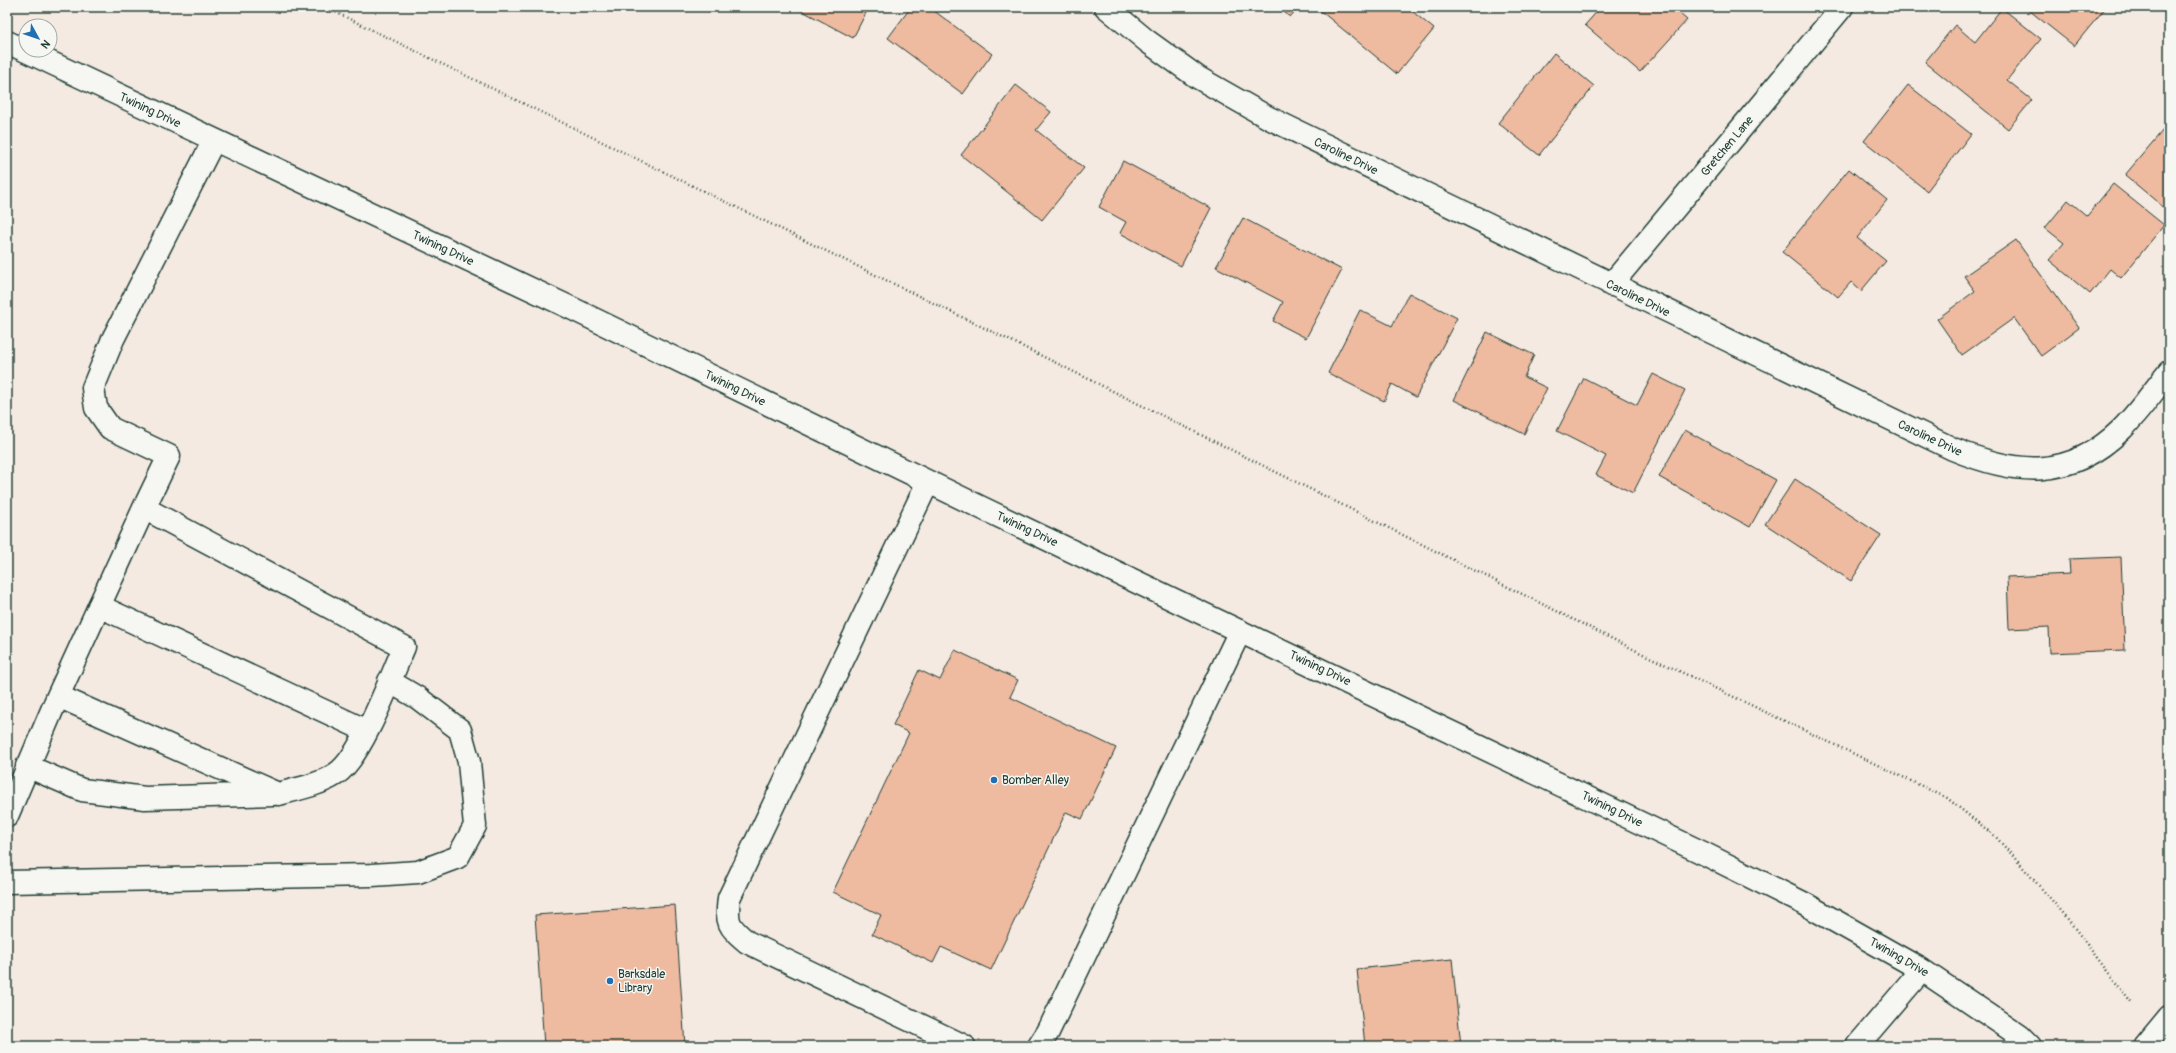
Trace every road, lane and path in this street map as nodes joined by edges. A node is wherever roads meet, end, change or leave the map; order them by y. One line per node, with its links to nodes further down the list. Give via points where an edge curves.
1 (325, 7): 20 (path, via 1033,351 1655,660 1947,798 1996,837 2064,914)
2 (1106, 7): 6 (street, Caroline Drive, via 1147,41 1197,76 1269,118)
3 (1842, 7): 6 (street, Gretchen Lane)
4 (7, 42): 5 (street, Twining Drive)
5 (214, 140): 8 (street, Twining Drive, via 564,304); 9 (street, via 113,339 93,388 96,408 110,428 169,456)
6 (1611, 285): 7 (street, Caroline Drive, via 1953,449 1982,461 2011,468 2045,469 2073,462 2095,450 2122,429)
7 (2169, 372)
8 (928, 482): 11 (street, Twining Drive); 22 (street, via 729,898 727,918 736,933 747,942)
9 (144, 508): 10 (street); 12 (street, via 404,647)
10 (99, 606): 13 (street); 14 (street)
11 (1240, 631): 19 (street, Twining Drive, via 1703,853 1805,904); 23 (street)
12 (389, 681): 14 (street); 18 (street, via 418,698 460,730 469,762 475,826 458,857 418,872 372,875)
13 (58, 696): 15 (street); 16 (street)
14 (367, 731): 16 (street, via 358,749 338,774 310,786)
15 (27, 766): 16 (street, via 82,790 145,798); 17 (street)
16 (278, 794)
17 (7, 816)
18 (7, 882)
19 (1922, 970): 24 (street); 25 (street, Twining Drive, via 2020,1036)
20 (2132, 1004)
21 (2169, 1017): 26 (street)
22 (964, 1046)
23 (1039, 1046)
24 (1857, 1046)
25 (2030, 1046)
26 (2145, 1046)

